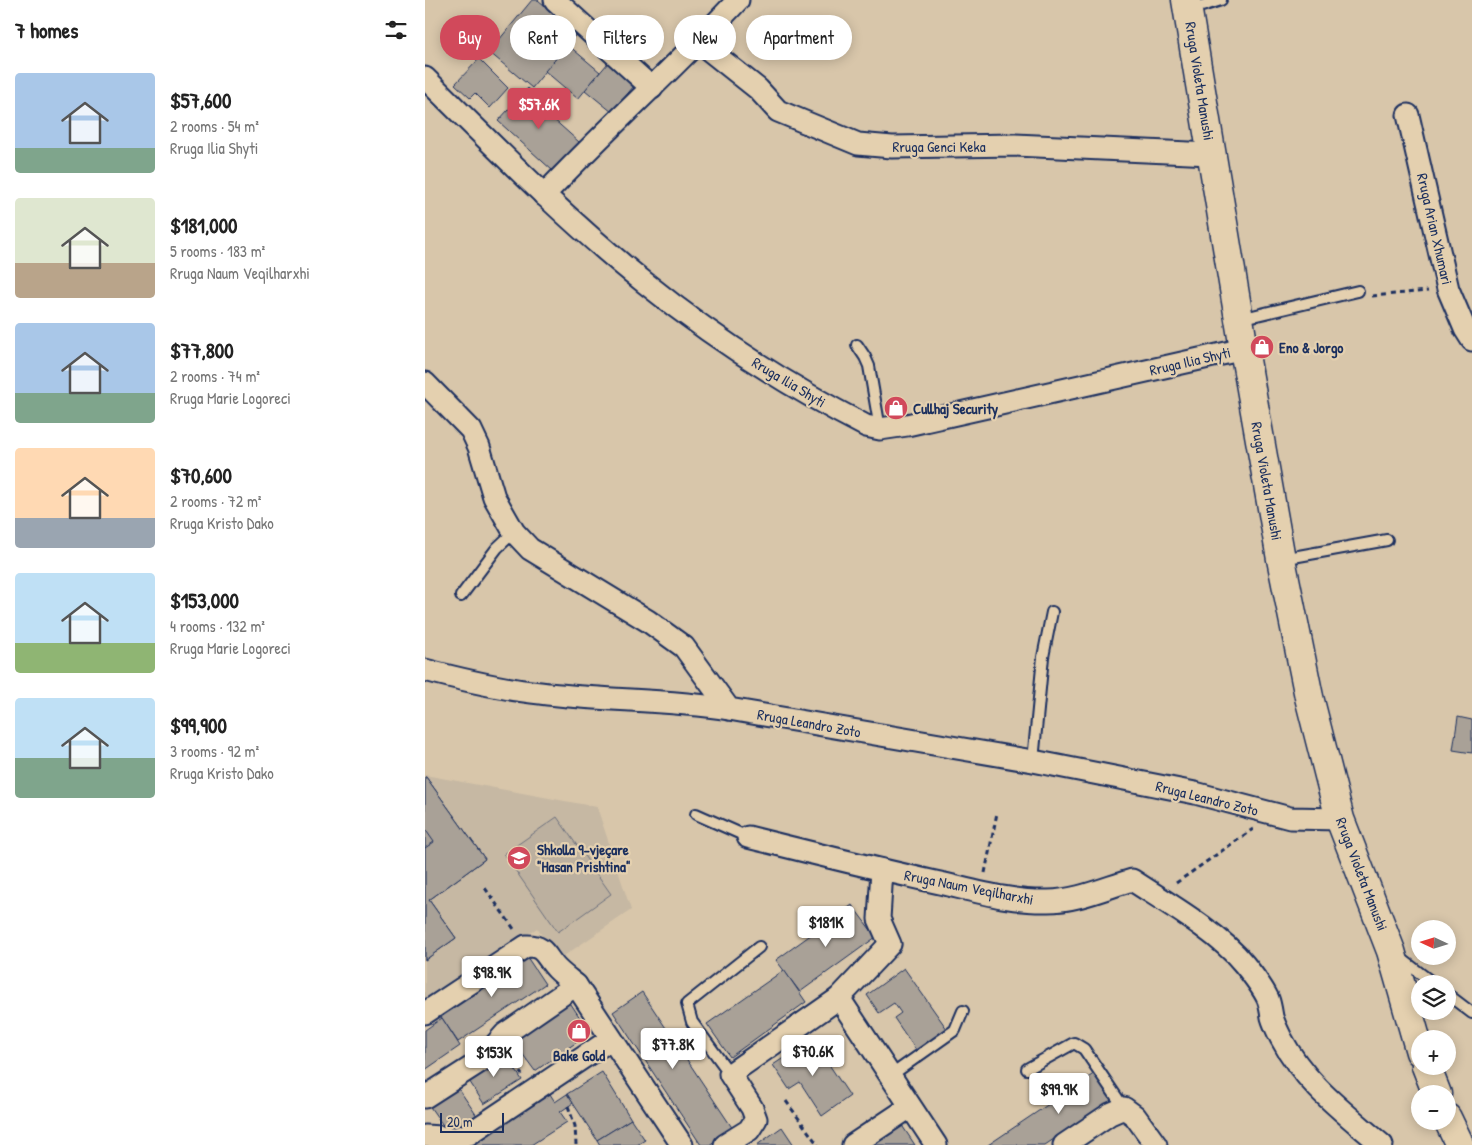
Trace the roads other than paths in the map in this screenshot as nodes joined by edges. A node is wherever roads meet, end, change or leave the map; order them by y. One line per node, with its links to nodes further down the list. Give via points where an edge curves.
1 (555, 0): 9 (street)
2 (738, 0): 5 (street)
3 (1221, 0): 4 (lane)
4 (1187, 5): 11 (street, Rruga Violeta Manushi)
5 (724, 15)
6 (681, 60): 9 (street)
7 (722, 60): 11 (street, Rruga Genci Keka, via 758,89 777,111 859,144 892,147 1015,145)
8 (425, 78): 12 (street, Rruga Ilia Shyti)
9 (652, 88): 12 (street)
10 (1408, 115): 15 (street, Rruga Arian Xhumari, via 1448,289)
11 (1211, 154): 14 (street, Rruga Violeta Manushi)
12 (544, 195): 19 (street, Rruga Ilia Shyti, via 644,282 750,359 851,419)
13 (1358, 291): 14 (lane)
14 (1239, 320): 17 (street, Rruga Violeta Manushi)
15 (1472, 340)
16 (857, 345): 19 (lane, via 869,366)
17 (1244, 349): 19 (street, Rruga Ilia Shyti, via 907,425); 22 (street, Rruga Violeta Manushi)
18 (425, 383): 20 (street, via 471,430 494,497)
19 (881, 428)
20 (514, 532): 23 (lane, via 497,548); 26 (street, via 531,549 649,621 684,647)
21 (1387, 540): 22 (lane)
22 (1281, 559): 29 (street, Rruga Violeta Manushi, via 1309,696)
23 (461, 596)
24 (1052, 612): 27 (lane, via 1043,657)
25 (425, 670): 26 (street, Rruga Leandro Zoto, via 478,684 541,694)
26 (729, 709): 27 (street, Rruga Leandro Zoto)
27 (1033, 761): 29 (street, Rruga Leandro Zoto, via 1195,793 1304,820)
28 (696, 814): 30 (lane, Rruga Naum Veqilharxhi)
29 (1340, 819): 33 (street, Rruga Violeta Manushi)
30 (748, 837): 31 (street, Rruga Naum Veqilharxhi)
31 (882, 870): 36 (street, Rruga Naum Veqilharxhi, via 879,919 890,944); 57 (street, Rruga Naum Veqilharxhi, via 982,892 1049,901 1132,880 1221,942 1243,963 1269,1000 1281,1038 1295,1061 1317,1089)
32 (759, 947): 44 (lane, via 687,1004 692,1022)
33 (1391, 951): 34 (lane, Rruga Violeta Manushi); 41 (street, Rruga Violeta Manushi)
34 (1422, 975)
35 (576, 985): 39 (street, via 556,968 544,951 535,945 526,946); 42 (street); 46 (street, via 505,1034 481,1061)
36 (839, 998): 44 (street); 45 (street)
37 (1456, 1001): 40 (lane)
38 (963, 1011): 45 (lane, via 955,1030)
39 (425, 1013)
40 (1472, 1013)
41 (1414, 1030)
42 (611, 1039): 50 (street, via 469,1134 456,1138); 51 (street)
43 (1027, 1069): 48 (lane, via 1074,1042 1084,1049)
44 (730, 1074): 52 (street, via 756,1119 749,1130)
45 (890, 1076): 47 (street)
46 (425, 1097)
47 (910, 1107): 53 (street); 54 (street)
48 (1124, 1108): 55 (street); 56 (street, via 1135,1116)
49 (1453, 1130): 58 (street)
50 (425, 1136)
51 (675, 1142)
52 (725, 1145)
53 (853, 1145)
54 (936, 1145)
55 (1064, 1145)
56 (1156, 1145)
57 (1382, 1145)
58 (1460, 1145)

